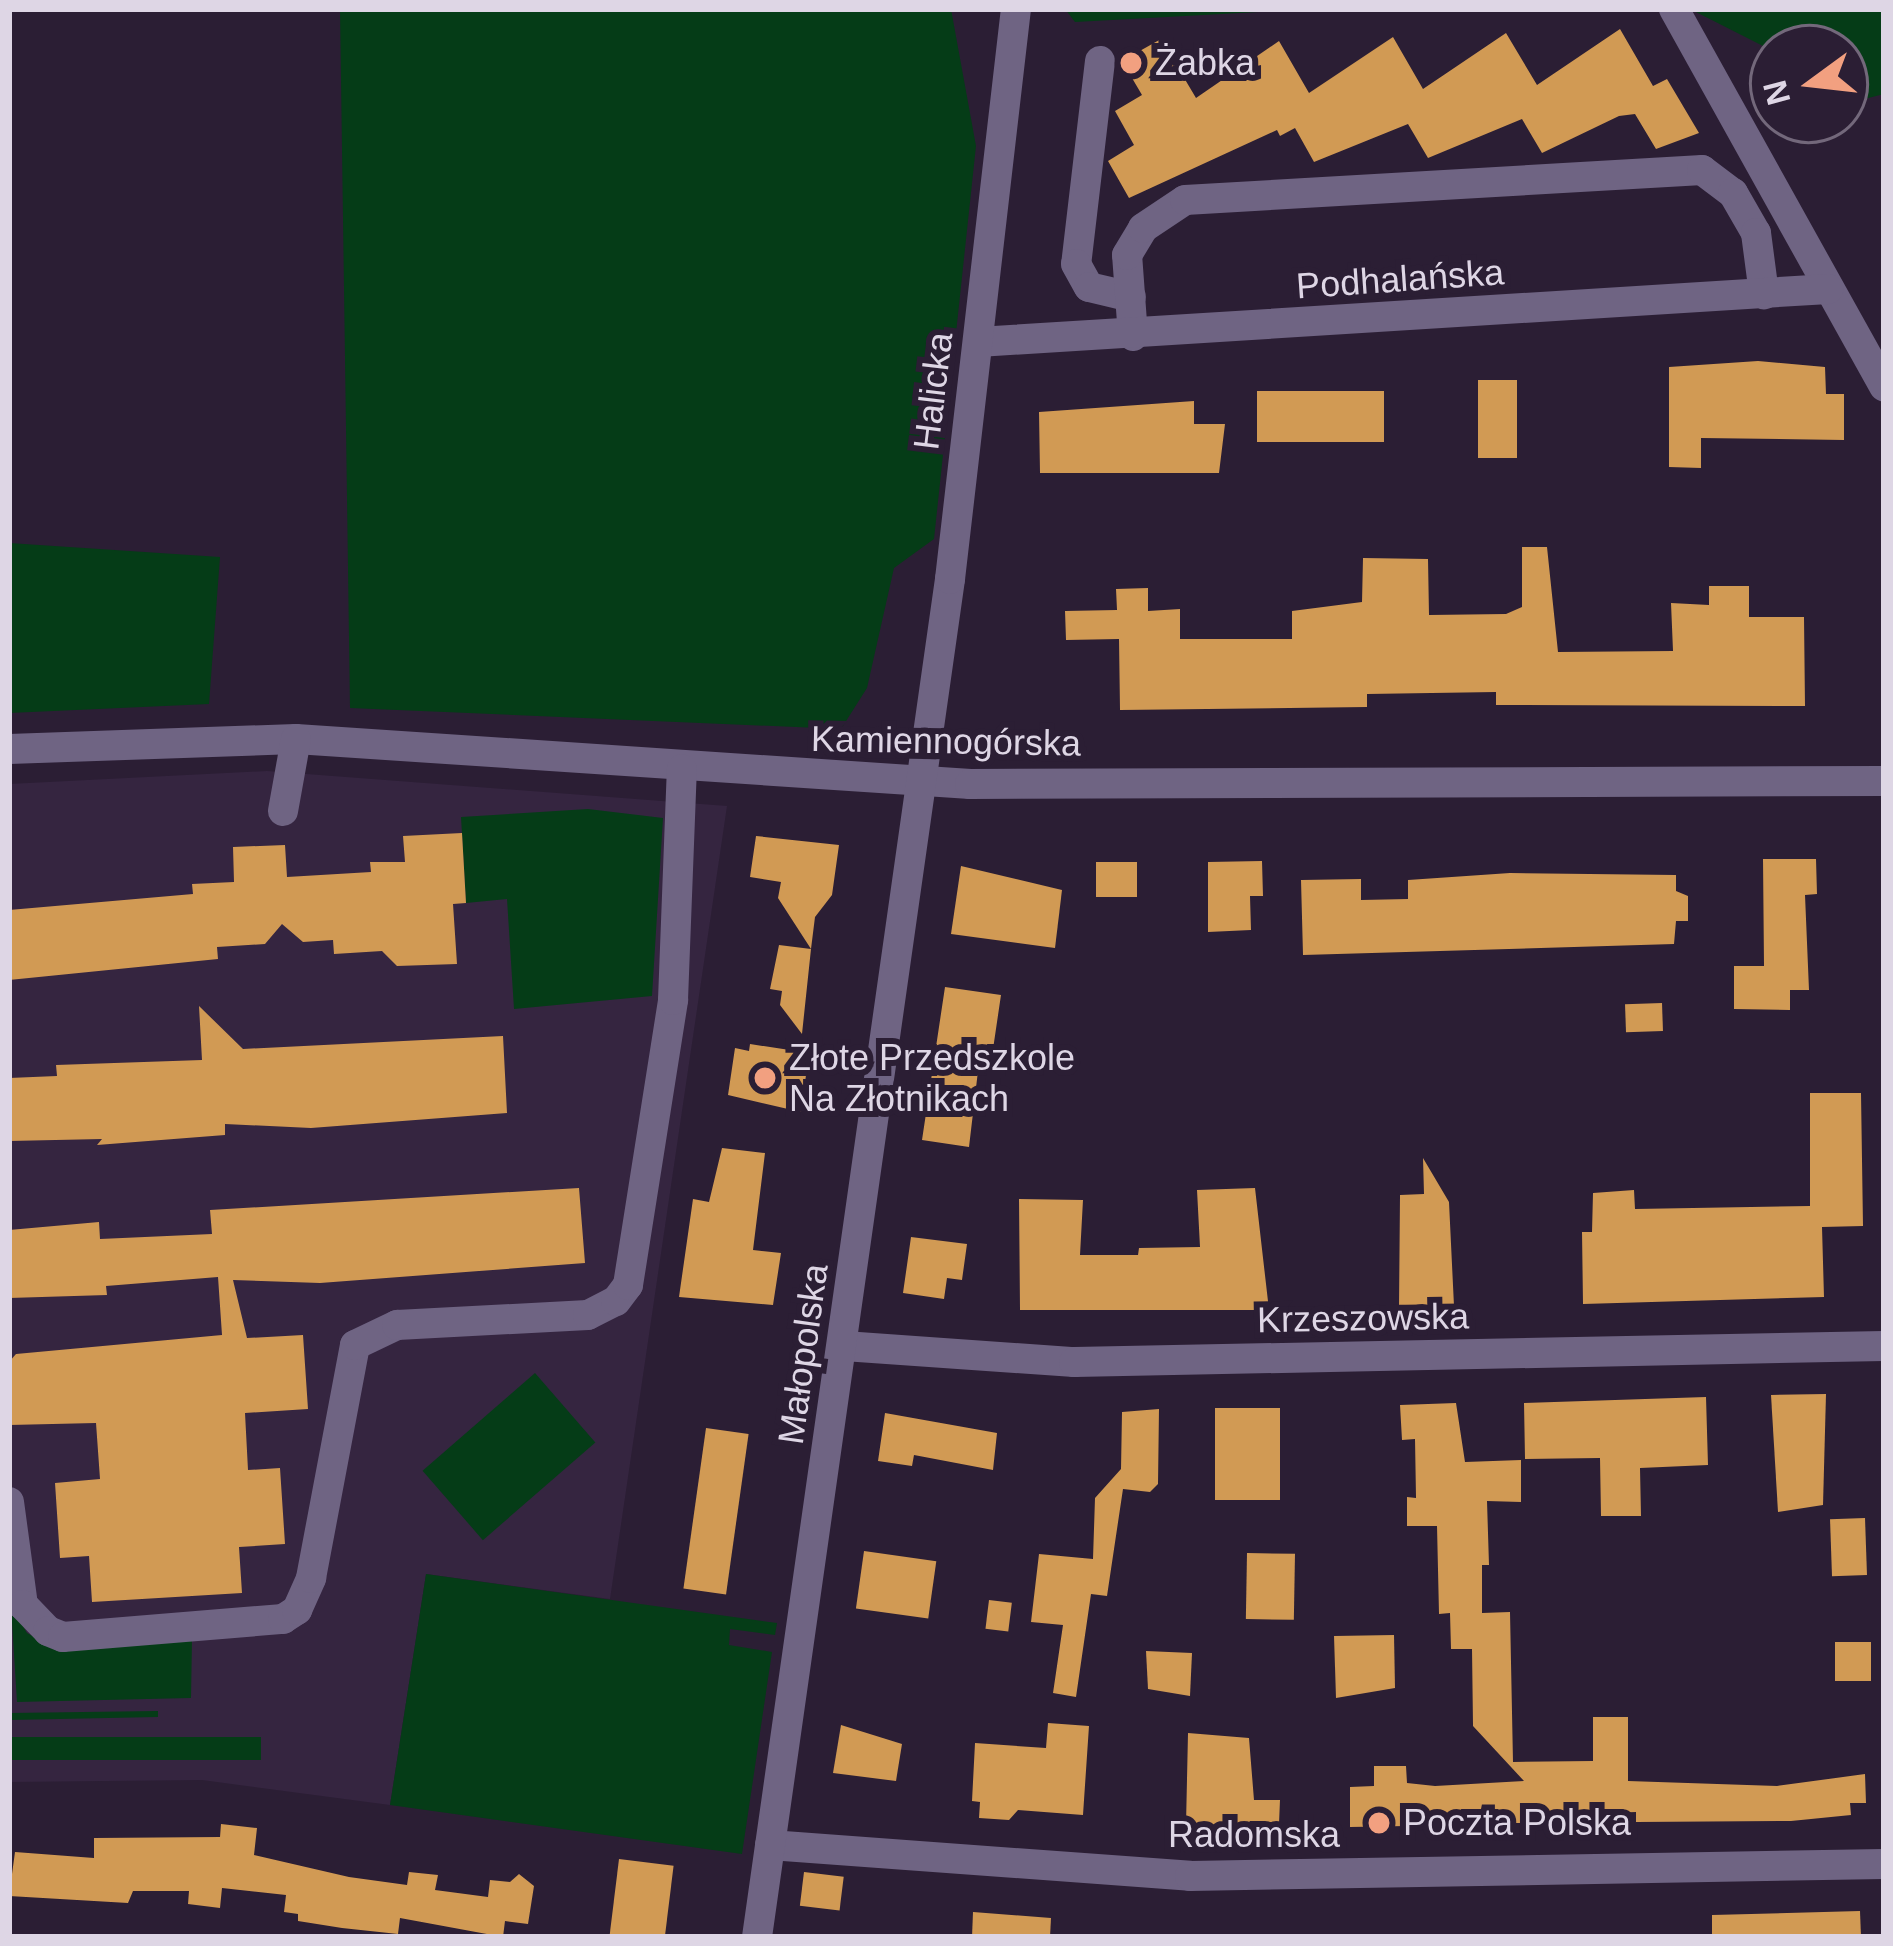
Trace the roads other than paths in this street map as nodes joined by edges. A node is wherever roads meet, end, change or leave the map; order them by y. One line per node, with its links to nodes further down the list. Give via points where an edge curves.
1 (1016, 9): 8 (street, Halicka)
2 (1674, 9): 4 (street)
3 (1100, 62): 6 (street, via 1076,264 1089,286)
4 (1828, 289): 5 (street, Podhalańska); 9 (street)
5 (1763, 294): 6 (street, via 1760,244 1733,193 1702,170 1677,170 1185,200 1134,239 1125,268); 7 (street, Podhalańska)
6 (1131, 297): 7 (street)
7 (1133, 336): 8 (street, Podhalańska)
8 (978, 342): 14 (street, Halicka)
9 (1884, 386)
10 (296, 739): 11 (street, Kamiennogórska); 12 (street, Kamiennogórska); 15 (street)
11 (9, 749)
12 (682, 769): 14 (street, Kamiennogórska); 18 (street, via 673,1000 628,1285 616,1301 588,1315 397,1325 356,1345 311,1578 297,1610 283,1619 63,1637 48,1631 23,1605)
13 (1884, 781): 14 (street, Kamiennogórska)
14 (921, 782): 16 (street, Małopolska)
15 (283, 811)
16 (844, 1346): 17 (street, Krzeszowska, via 1074,1362); 19 (street, Małopolska)
17 (1884, 1346)
18 (9, 1502)
19 (770, 1845): 20 (street, Radomska, via 1190,1876); 21 (street, Małopolska)
20 (1884, 1864)
21 (757, 1937)

